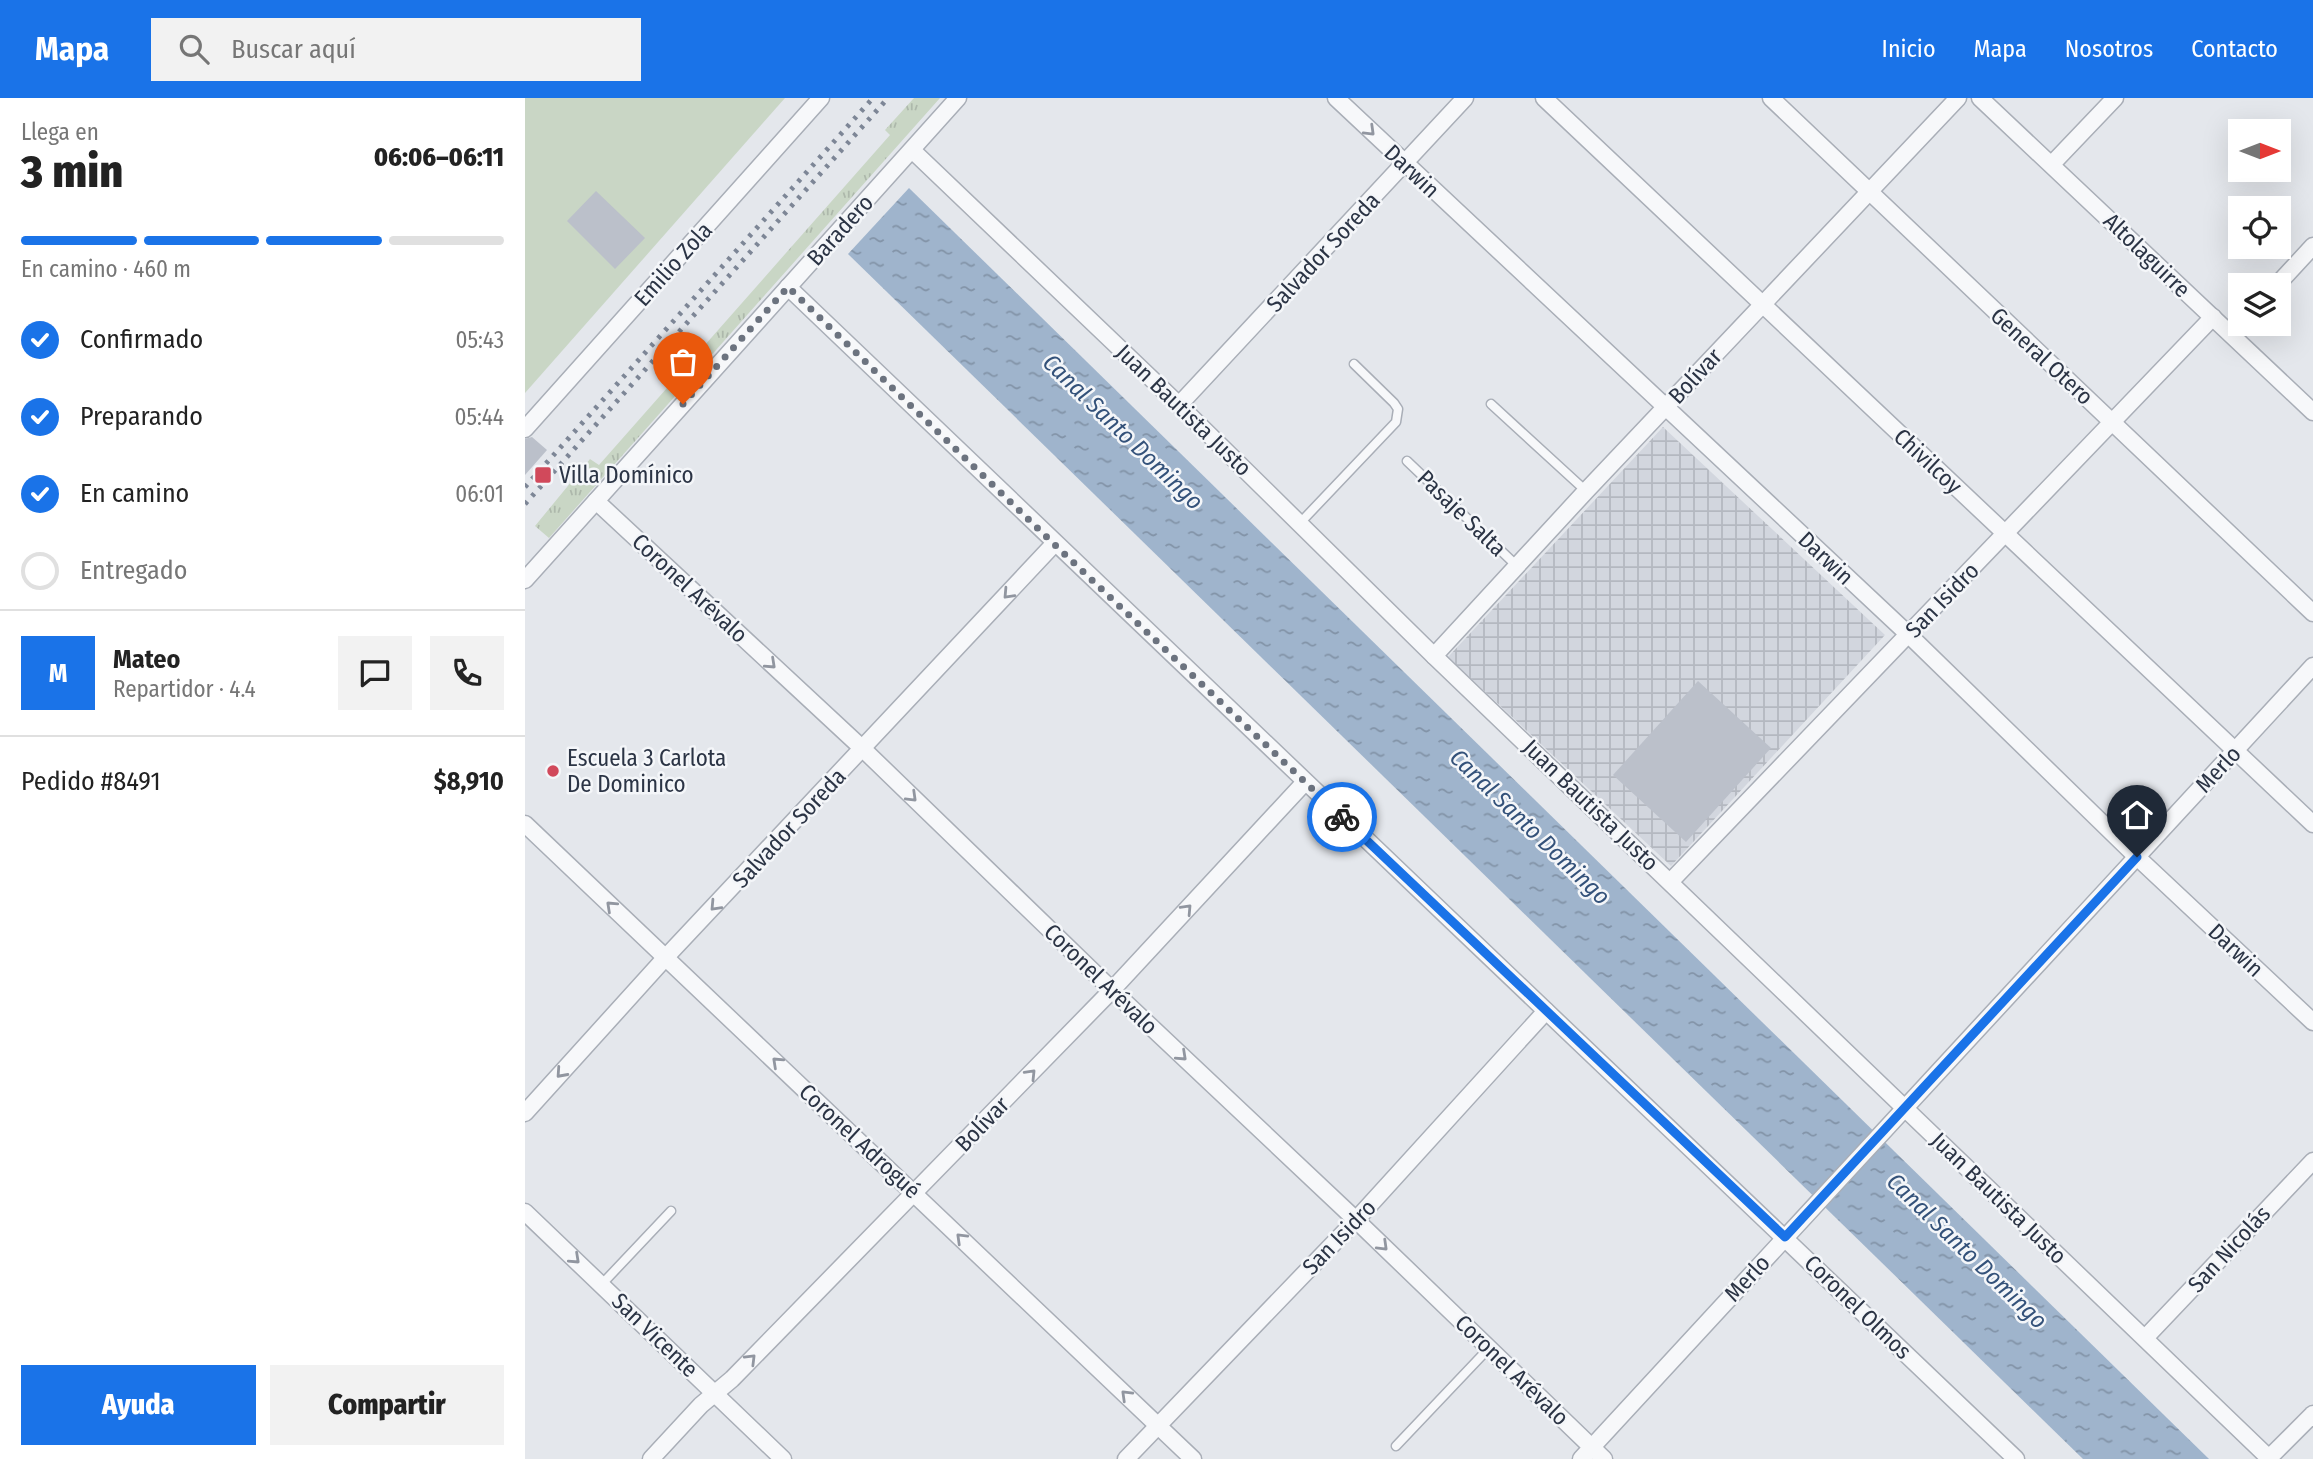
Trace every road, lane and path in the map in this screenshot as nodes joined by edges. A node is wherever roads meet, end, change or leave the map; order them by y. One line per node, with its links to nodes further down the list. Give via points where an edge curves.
1 (821, 98): 27 (street, Emilio Zola)
2 (958, 98): 10 (street, Baradero)
3 (1336, 98): 11 (street, Darwin, one-way to 11)
4 (1465, 98): 11 (street, Salvador Soreda)
5 (1544, 98): 17 (street, Chivilcoy)
6 (1771, 98): 13 (street, General Otero)
7 (1958, 98): 13 (street, Bolívar)
8 (1980, 98): 12 (street, Altolaguirre)
9 (2115, 98): 12 (street)
10 (912, 150): 16 (street, Baradero); 23 (street, Juan Bautista Justo)
11 (1405, 164): 23 (street, Salvador Soreda); 24 (street, Darwin)
12 (2052, 164): 18 (street, Altolaguirre)
13 (1869, 191): 17 (street, Bolívar); 26 (street, General Otero)
14 (2313, 246): 15 (street)
15 (2288, 273)
16 (788, 287): 30 (street, Baradero); 33 (street, Coronel Olmos)
17 (1762, 304): 24 (street, Bolívar); 32 (street, Chivilcoy)
18 (2213, 317): 19 (street, Altolaguirre); 26 (street, San Isidro)
19 (2228, 325)
20 (2242, 336): 25 (street, Altolaguirre)
21 (1354, 365): 31 (lane, via 1398,408 1398,416)
22 (1491, 404): 29 (lane)
23 (1179, 405): 31 (street, Juan Bautista Justo)
24 (1665, 408): 29 (street, Bolívar); 37 (street, Darwin)
25 (2313, 412)
26 (2113, 423): 32 (street, San Isidro); 36 (street, General Otero)
27 (525, 429)
28 (1407, 460): 34 (lane, Pasaje Salta)
29 (1586, 491): 34 (street, Bolívar)
30 (596, 500): 35 (street, Baradero); 40 (street, Coronel Arévalo, one-way to 40)
31 (1300, 523): 38 (street, Juan Bautista Justo)
32 (2005, 534): 37 (street, San Isidro); 41 (street, Chivilcoy)
33 (1054, 544): 40 (street, Salvador Soreda, one-way to 40); 42 (street, Coronel Olmos)
34 (1517, 566): 38 (street, Bolívar)
35 (525, 580)
36 (2311, 607)
37 (1909, 635): 45 (street, Darwin); 46 (street, San Isidro)
38 (1434, 656): 46 (street, Juan Bautista Justo)
39 (2313, 666): 41 (street, Merlo)
40 (863, 749): 47 (street, Salvador Soreda, one-way to 47); 48 (street, Coronel Arévalo, one-way to 48)
41 (2235, 751): 44 (street, Chivilcoy); 45 (street, Merlo)
42 (1305, 782): 48 (street, Bolívar, one-way to 42); 49 (street, Coronel Olmos)
43 (525, 824): 47 (street, Coronel Adrogué, one-way to 43)
44 (2313, 824)
45 (2137, 857): 50 (street, Darwin); 51 (street, Merlo)
46 (1671, 881): 51 (street, Juan Bautista Justo)
47 (666, 957): 52 (street, Salvador Soreda, one-way to 52); 54 (street, Coronel Adrogué, one-way to 47)
48 (1112, 990): 54 (street, Bolívar, one-way to 48); 57 (street, Coronel Arévalo, one-way to 57)
49 (1546, 1011): 57 (street, San Isidro); 58 (street, Coronel Olmos)
50 (2313, 1022)
51 (1905, 1107): 58 (street, Merlo); 60 (street, Juan Bautista Justo)
52 (525, 1113)
53 (2313, 1161): 60 (street, San Nicolás)
54 (915, 1194): 62 (street, Bolívar, one-way to 54); 64 (street, Coronel Adrogué, one-way to 54)
55 (671, 1210): 59 (lane)
56 (525, 1212): 59 (street, San Vicente, one-way to 59)
57 (1356, 1220): 61 (street, Coronel Arévalo, one-way to 61); 64 (street, San Isidro)
58 (1785, 1237): 66 (street, Merlo); 72 (street, Coronel Olmos)
59 (602, 1284): 62 (street, San Vicente)
60 (2145, 1338): 73 (street, Juan Bautista Justo)
61 (1489, 1348): 65 (lane); 66 (street, Coronel Arévalo)
62 (714, 1392): 67 (street, Bolívar); 68 (street, San Vicente)
63 (2313, 1414): 73 (street)
64 (1157, 1425): 69 (street, San Isidro); 70 (street, Coronel Adrogué)
65 (1396, 1446)
66 (1586, 1453): 71 (street, Coronel Arévalo)
67 (651, 1459)
68 (783, 1459)
69 (1126, 1459)
70 (1193, 1459)
71 (1604, 1459)
72 (2016, 1459)
73 (2270, 1459)

